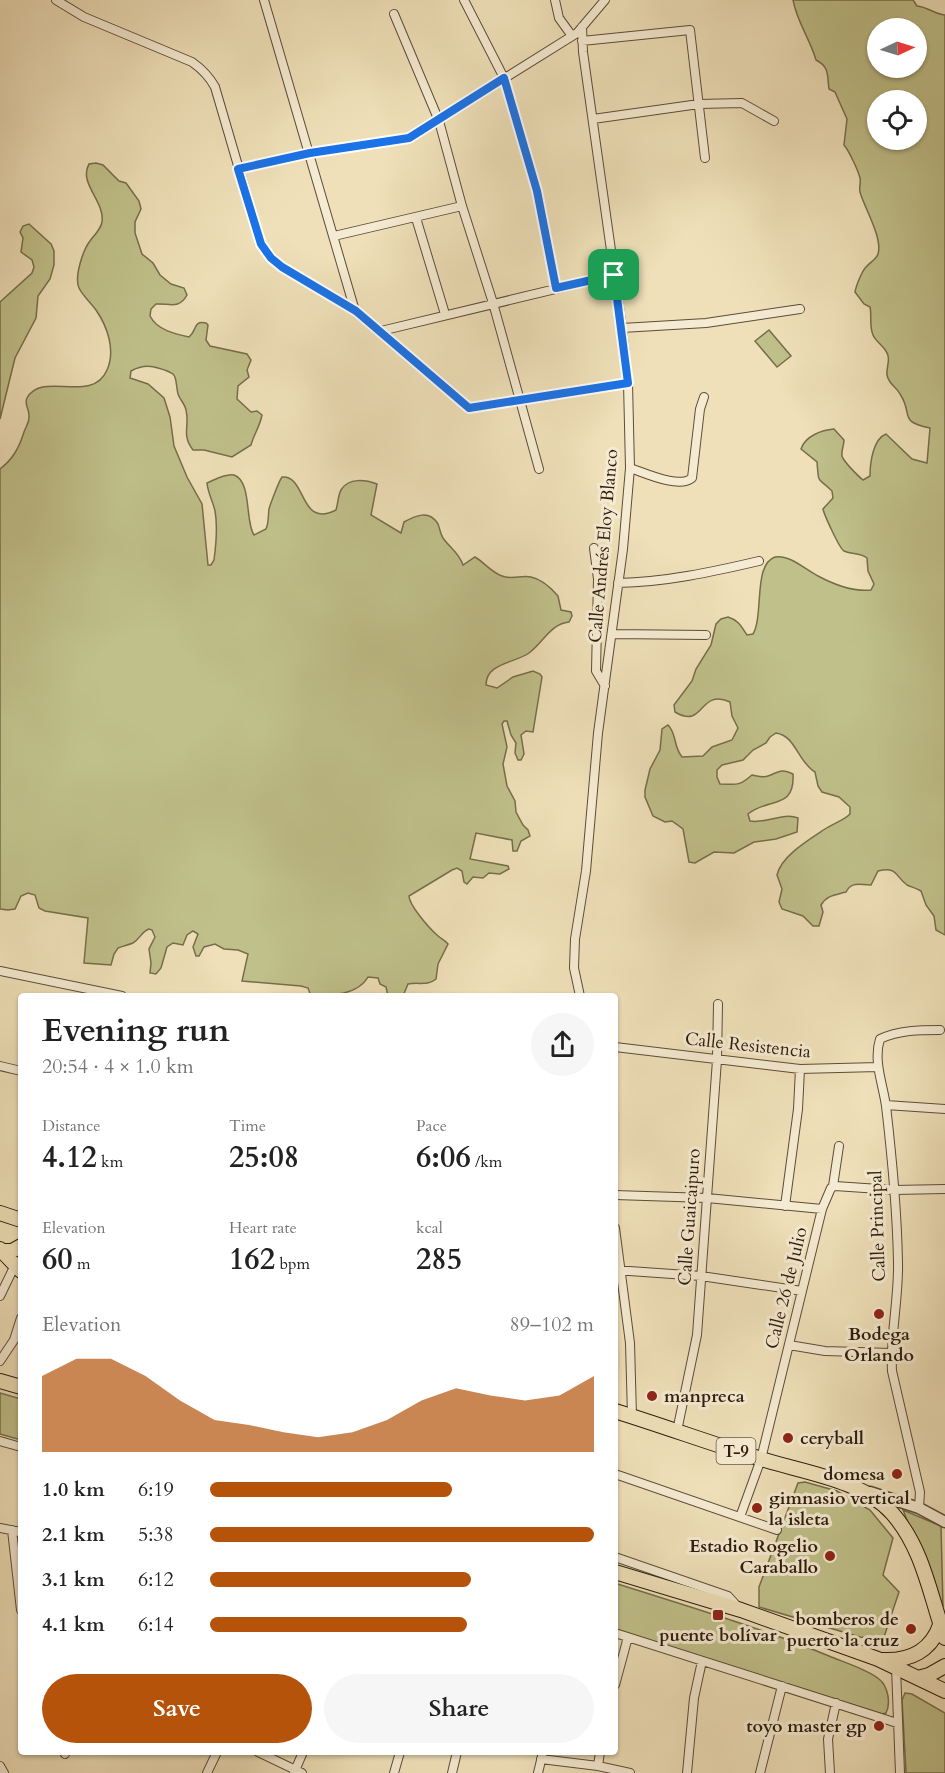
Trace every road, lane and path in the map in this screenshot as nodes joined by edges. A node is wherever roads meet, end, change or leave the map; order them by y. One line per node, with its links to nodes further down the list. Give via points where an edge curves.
1 (56, 0): 17 (street, via 84,17 202,69 215,87)
2 (264, 0): 15 (street)
3 (464, 0): 10 (street)
4 (555, 0): 8 (street, via 559,18)
5 (605, 0): 7 (street)
6 (394, 14): 13 (street)
7 (582, 27): 8 (street); 9 (street, Calle Andrés Eloy Blanco)
8 (572, 36): 10 (street)
9 (582, 41): 11 (street, via 690,30); 12 (street, Calle Andrés Eloy Blanco)
10 (504, 78): 13 (street); 22 (street, via 537,191)
11 (699, 104): 12 (street); 14 (street, via 742,103); 16 (street)
12 (593, 119): 21 (street, Calle Andrés Eloy Blanco)
13 (439, 121): 15 (street, via 409,138); 18 (street)
14 (774, 121)
15 (310, 153): 17 (street); 20 (street)
16 (705, 158)
17 (238, 169): 25 (street, via 261,244 271,258)
18 (462, 206): 19 (street); 23 (street)
19 (416, 218): 20 (street); 26 (street)
20 (334, 236): 25 (street)
21 (614, 275): 22 (street); 27 (street, Calle Andrés Eloy Blanco)
22 (556, 288): 23 (street)
23 (493, 303): 26 (street); 31 (street)
24 (800, 309): 27 (street, via 706,323)
25 (356, 311): 28 (street)
26 (445, 314): 28 (street)
27 (622, 328): 29 (street, Calle Andrés Eloy Blanco)
28 (381, 331): 31 (street, via 469,408)
29 (628, 383): 31 (street); 32 (street, Calle Andrés Eloy Blanco)
30 (704, 397): 32 (street, via 692,478 688,482 676,483)
31 (521, 401): 33 (street)
32 (630, 468): 36 (street, Calle Andrés Eloy Blanco)
33 (539, 469)
34 (594, 548): 39 (street, via 598,579 596,671)
35 (759, 561): 36 (street, via 650,582)
36 (618, 583): 37 (street, Calle Andrés Eloy Blanco)
37 (612, 634): 38 (street); 39 (street, Calle Andrés Eloy Blanco)
38 (706, 635)
39 (605, 686): 42 (street, Calle Andrés Eloy Blanco, via 575,939 574,968)
40 (0, 971): 41 (street)
41 (79, 992)
42 (579, 993)
43 (718, 1004): 46 (street, Calle Guaicaipuro)
44 (940, 1030): 48 (street, Calle Principal, via 914,1030 880,1039)
45 (618, 1047): 46 (street, Calle Resistencia)
46 (717, 1060): 50 (street, Calle Resistencia); 58 (street, Calle Guaicaipuro)
47 (0, 1066): 49 (street)
48 (878, 1067): 50 (street, Calle Resistencia); 51 (street, Calle Principal)
49 (18, 1070)
50 (800, 1070): 59 (street)
51 (886, 1105): 52 (street); 56 (street, Calle Principal)
52 (945, 1109)
53 (838, 1146): 54 (street, Calle 26 de Julio)
54 (833, 1186): 56 (street); 60 (street, Calle 26 de Julio)
55 (945, 1189): 56 (street)
56 (894, 1190): 72 (street, Calle Principal, via 898,1263)
57 (618, 1195): 58 (street)
58 (707, 1198): 59 (street); 67 (street, Calle Guaicaipuro)
59 (785, 1206): 60 (street)
60 (822, 1209): 68 (street, Calle 26 de Julio)
61 (0, 1213): 62 (highway)
62 (18, 1219)
63 (18, 1248): 64 (highway)
64 (1, 1250): 65 (highway)
65 (18, 1268): 69 (street)
66 (618, 1271): 67 (street); 79 (street, via 630,1343)
67 (701, 1276): 68 (street); 80 (street, Calle Guaicaipuro, via 698,1335)
68 (802, 1291): 71 (street, Calle 26 de Julio)
69 (0, 1296)
70 (18, 1327): 73 (street)
71 (789, 1345): 72 (street, via 825,1351); 83 (street, Calle 26 de Julio)
72 (891, 1353): 86 (street, Calle Principal, via 898,1402 920,1492)
73 (0, 1361)
74 (0, 1381): 75 (highway)
75 (18, 1386)
76 (0, 1387): 77 (highway)
77 (18, 1393)
78 (618, 1412): 79 (highway, T-9)
79 (632, 1416): 80 (highway, T-9)
80 (677, 1431): 83 (highway, T-9)
81 (0, 1441): 82 (street)
82 (18, 1446)
83 (761, 1459): 85 (highway, T-9); 88 (street, Calle 26 de Julio)
84 (618, 1475): 88 (street)
85 (859, 1488): 86 (street, T-9); 98 (highway, T-9, via 880,1501 912,1544 924,1569)
86 (919, 1508): 87 (street, T-9)
87 (932, 1513): 89 (street); 90 (street, T-9)
88 (740, 1517): 92 (street)
89 (945, 1517)
90 (945, 1522)
91 (0, 1528): 93 (street)
92 (777, 1530)
93 (16, 1531): 95 (street)
94 (618, 1558): 97 (street, via 728,1596)
95 (18, 1563)
96 (618, 1573): 97 (highway, T-9)
97 (741, 1610): 101 (highway, T-9)
98 (943, 1632): 101 (highway, T-9, via 910,1658)
99 (618, 1634): 100 (street)
100 (628, 1637): 102 (street); 105 (street)
101 (878, 1659): 104 (highway, T-9)
102 (702, 1661): 107 (street); 126 (street, via 694,1698)
103 (945, 1666): 106 (highway)
104 (896, 1667): 106 (highway, T-9); 110 (street)
105 (618, 1674)
106 (918, 1678): 108 (highway, T-9)
107 (782, 1686): 109 (street); 127 (street)
108 (945, 1691)
109 (836, 1703): 110 (street); 128 (street, via 828,1739)
110 (897, 1723): 129 (street)
111 (216, 1755): 121 (street)
112 (264, 1755): 119 (street)
113 (302, 1755): 119 (street)
114 (399, 1755): 122 (street)
115 (456, 1755): 123 (street)
116 (542, 1755): 118 (street); 124 (street)
117 (0, 1766): 120 (street)
118 (603, 1769): 125 (street)
119 (297, 1772)
120 (4, 1773)
121 (207, 1773)
122 (394, 1773)
123 (452, 1773)
124 (538, 1773)
125 (630, 1773)
126 (687, 1773)
127 (760, 1773)
128 (830, 1773)
129 (900, 1773)

